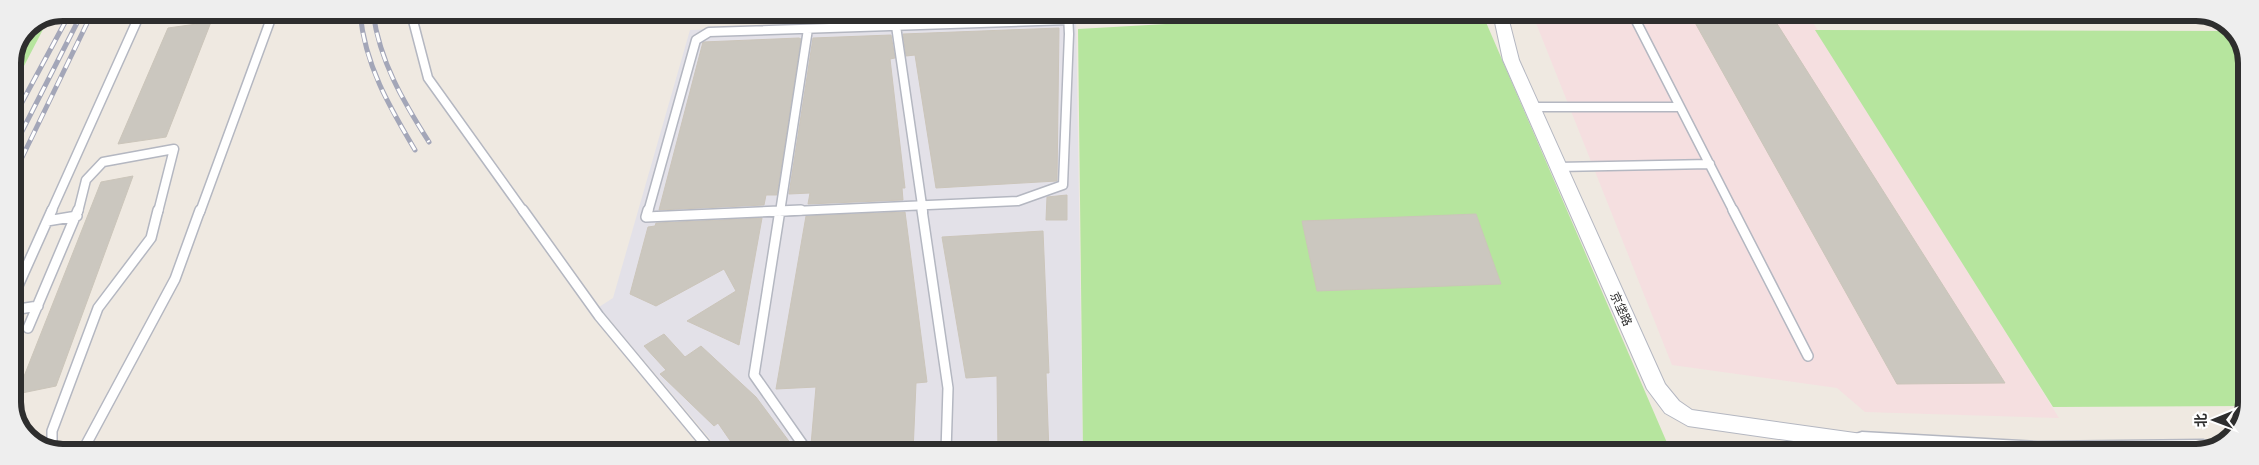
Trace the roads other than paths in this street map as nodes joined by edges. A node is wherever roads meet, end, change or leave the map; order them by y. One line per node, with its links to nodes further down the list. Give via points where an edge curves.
1 (137, 21): 17 (lane)
2 (270, 21): 24 (lane, via 175,279)
3 (413, 21): 25 (lane, via 428,78 599,316)
4 (982, 21): 8 (lane)
5 (1068, 21): 14 (lane, via 1063,185 1018,201)
6 (1502, 21): 10 (street, 京垡路, via 1511,60)
7 (1636, 21): 11 (lane)
8 (896, 26): 9 (lane); 14 (lane)
9 (808, 29): 15 (lane); 15 (lane, via 709,32 696,40 646,217)
10 (1532, 107): 11 (lane); 13 (street, 京垡路)
11 (1680, 107): 12 (lane)
12 (1710, 164): 13 (lane); 22 (lane)
13 (1558, 167): 28 (street, 京垡路, via 1657,389 1672,406 1688,418)
14 (922, 205): 15 (lane); 27 (lane, via 948,388)
15 (779, 212): 26 (lane, via 754,374)
16 (77, 216): 17 (lane); 19 (lane); 23 (lane, via 86,180 103,162 174,149 150,238 98,308 52,431)
17 (47, 221): 18 (lane)
18 (21, 279)
19 (38, 306): 20 (lane); 21 (lane)
20 (21, 309)
21 (28, 328)
22 (1808, 356)
23 (52, 443)
24 (86, 444)
25 (705, 444)
26 (802, 444)
27 (946, 444)
28 (1848, 444)

